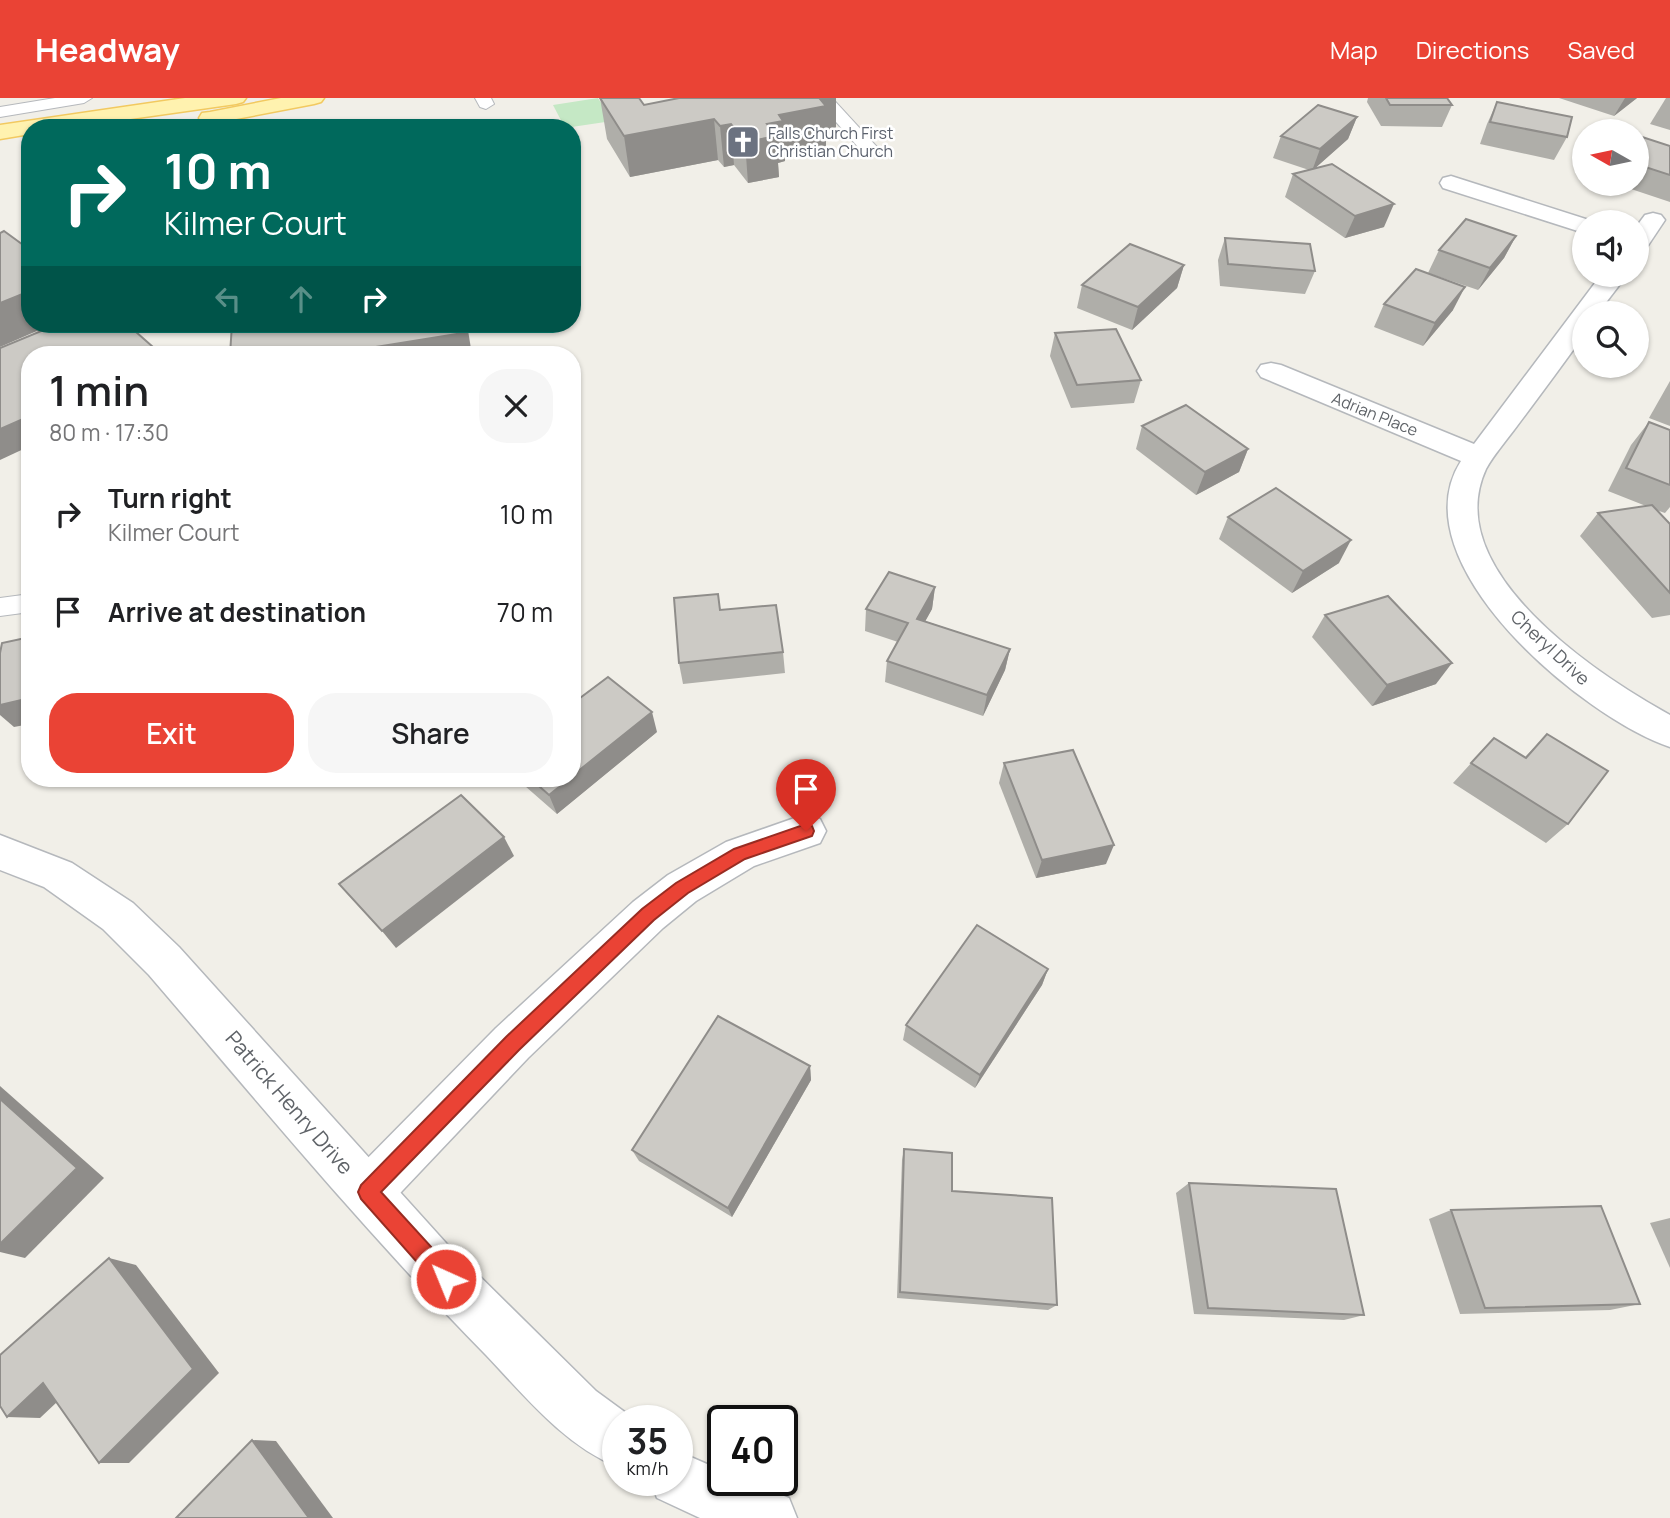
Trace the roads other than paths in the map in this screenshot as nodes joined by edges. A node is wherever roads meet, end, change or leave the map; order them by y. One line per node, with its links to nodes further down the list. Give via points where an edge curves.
1 (84, 98): 5 (lane)
2 (236, 98): 6 (main road)
3 (314, 98): 7 (main road)
4 (823, 98): 10 (lane)
5 (0, 112)
6 (90, 119)
7 (209, 119)
8 (21, 129): 9 (main road)
9 (0, 132)
10 (871, 151)
11 (1451, 183): 13 (street)
12 (1653, 220): 14 (street)
13 (1572, 222)
14 (1649, 226)
15 (1572, 331): 17 (street, Cheryl Drive)
16 (1271, 371): 17 (street, Adrian Place)
17 (1478, 457): 20 (street, Cheryl Drive, via 1464,493 1463,517 1472,548 1496,596 1571,672)
18 (21, 604): 19 (lane)
19 (0, 607)
20 (1670, 732)
21 (806, 831): 23 (street, via 740,854 682,888 648,915 512,1043)
22 (0, 852): 23 (street, Patrick Henry Drive, via 58,875 118,916 164,961)
23 (368, 1192): 24 (street, Patrick Henry Drive, via 428,1261 577,1410)
24 (602, 1428)
25 (693, 1486): 26 (street)
26 (769, 1518)

